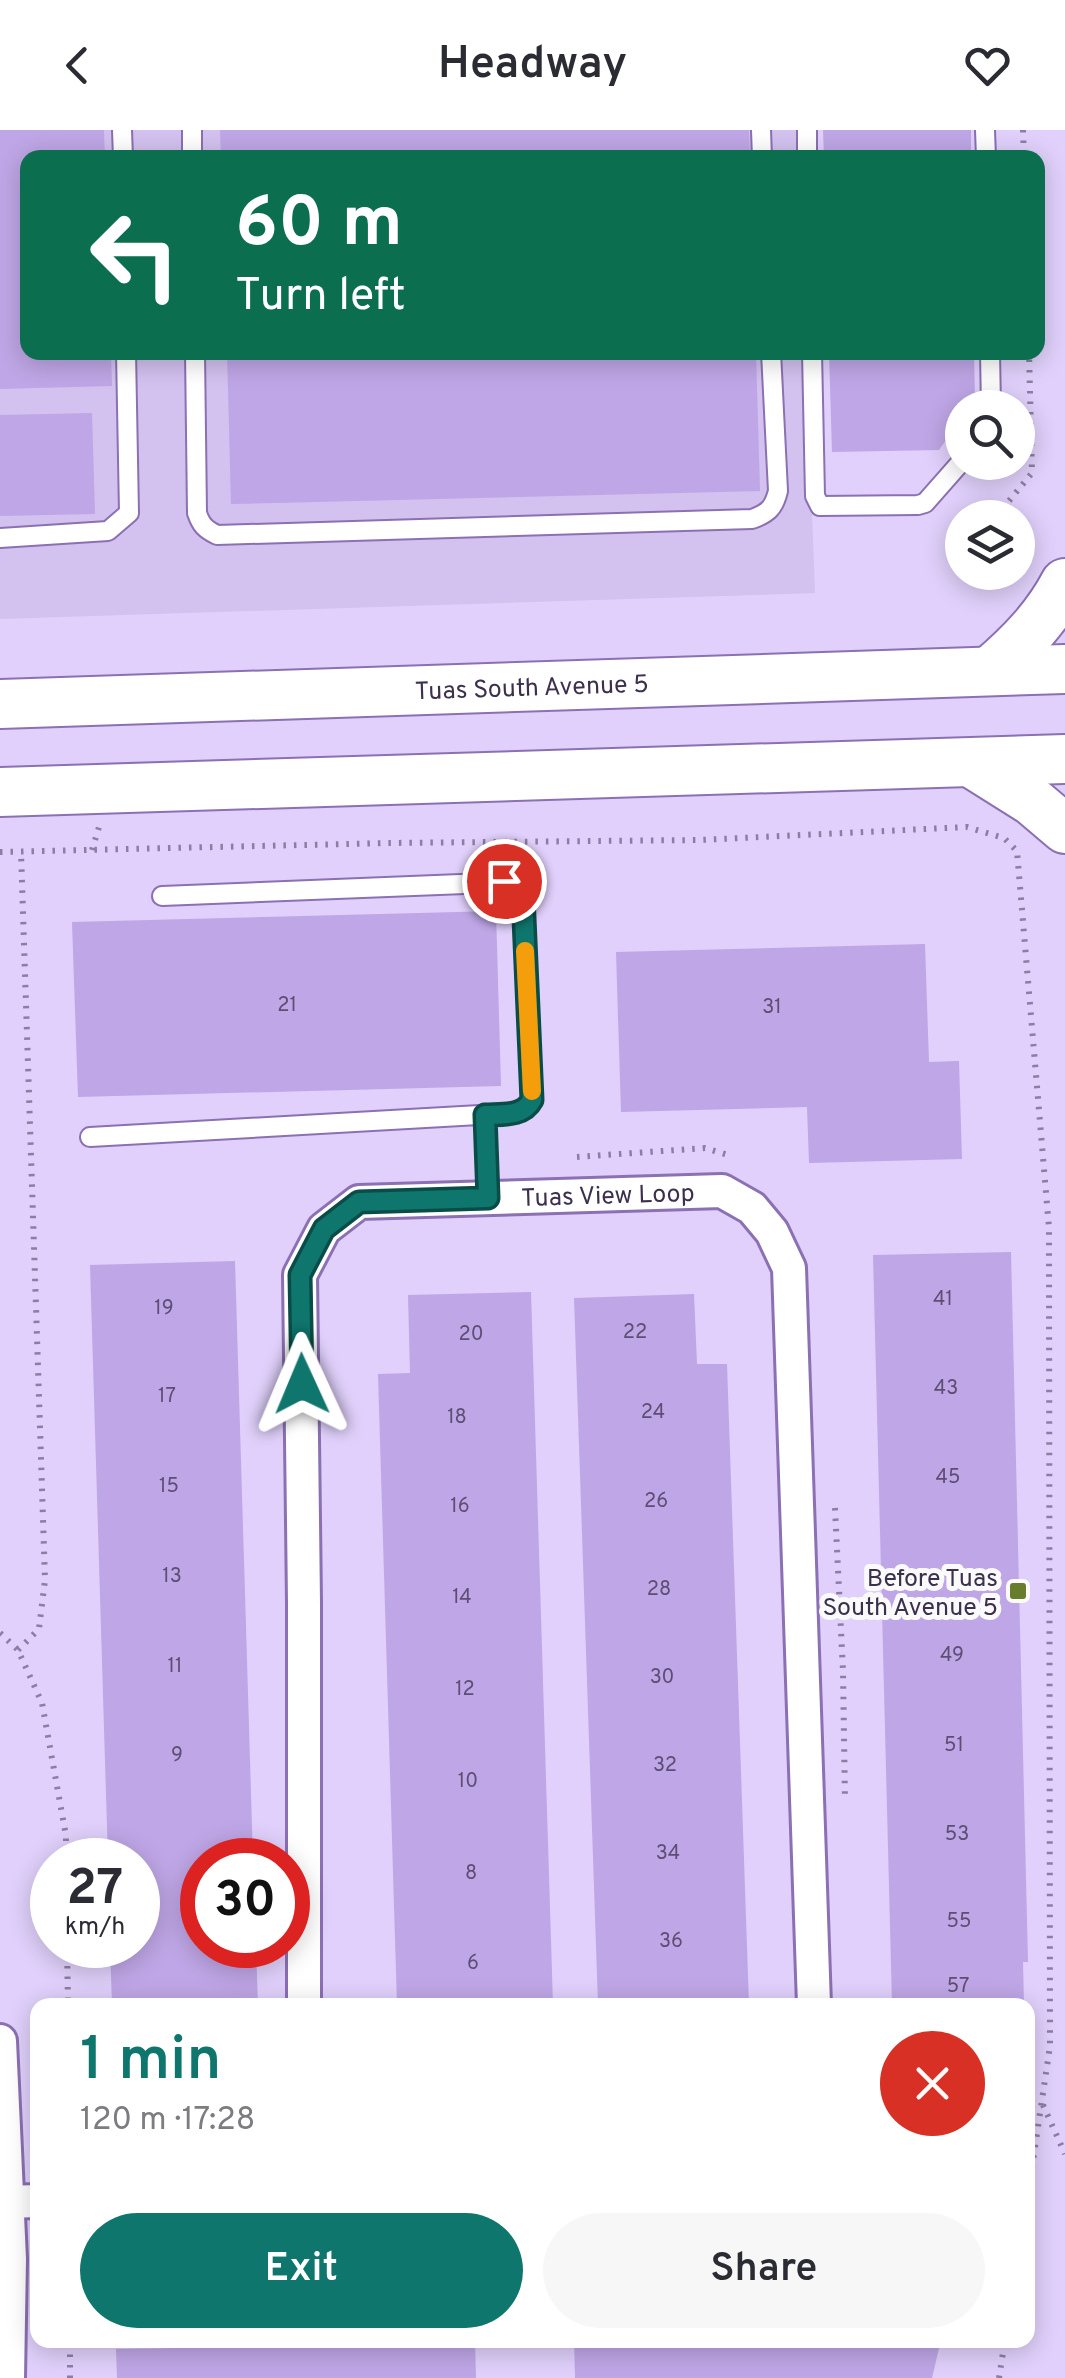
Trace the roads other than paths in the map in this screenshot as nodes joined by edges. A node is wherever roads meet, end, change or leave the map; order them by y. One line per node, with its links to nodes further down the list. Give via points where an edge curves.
1 (126, 360): 8 (lane, via 129,513 108,531)
2 (195, 360): 3 (lane, via 197,513 217,535 752,519 775,505 778,491)
3 (771, 360)
4 (812, 360): 7 (lane, via 820,506 918,505)
5 (990, 360): 6 (lane)
6 (991, 390)
7 (945, 480)
8 (0, 538)
9 (1065, 583): 11 (main road, via 1046,616)
10 (1065, 668): 11 (main road, Tuas South Avenue 5)
11 (990, 672): 12 (main road, Tuas South Avenue 5)
12 (0, 704)
13 (1065, 759): 14 (main road)
14 (973, 764): 15 (main road); 16 (main road)
15 (0, 792)
16 (1065, 829)
17 (162, 896): 18 (lane, via 514,882 523,896 532,1100 515,1113)
18 (485, 1115): 19 (lane); 20 (lane)
19 (90, 1137)
20 (488, 1198): 21 (street, Tuas View Loop, via 359,1202 324,1229 300,1275); 22 (street, Tuas View Loop, via 722,1191 752,1208 790,1268)
21 (304, 1998)
22 (814, 1998)
23 (0, 2040): 24 (street)
24 (22, 2202): 25 (street)
25 (24, 2258): 26 (street)
26 (8, 2378)

